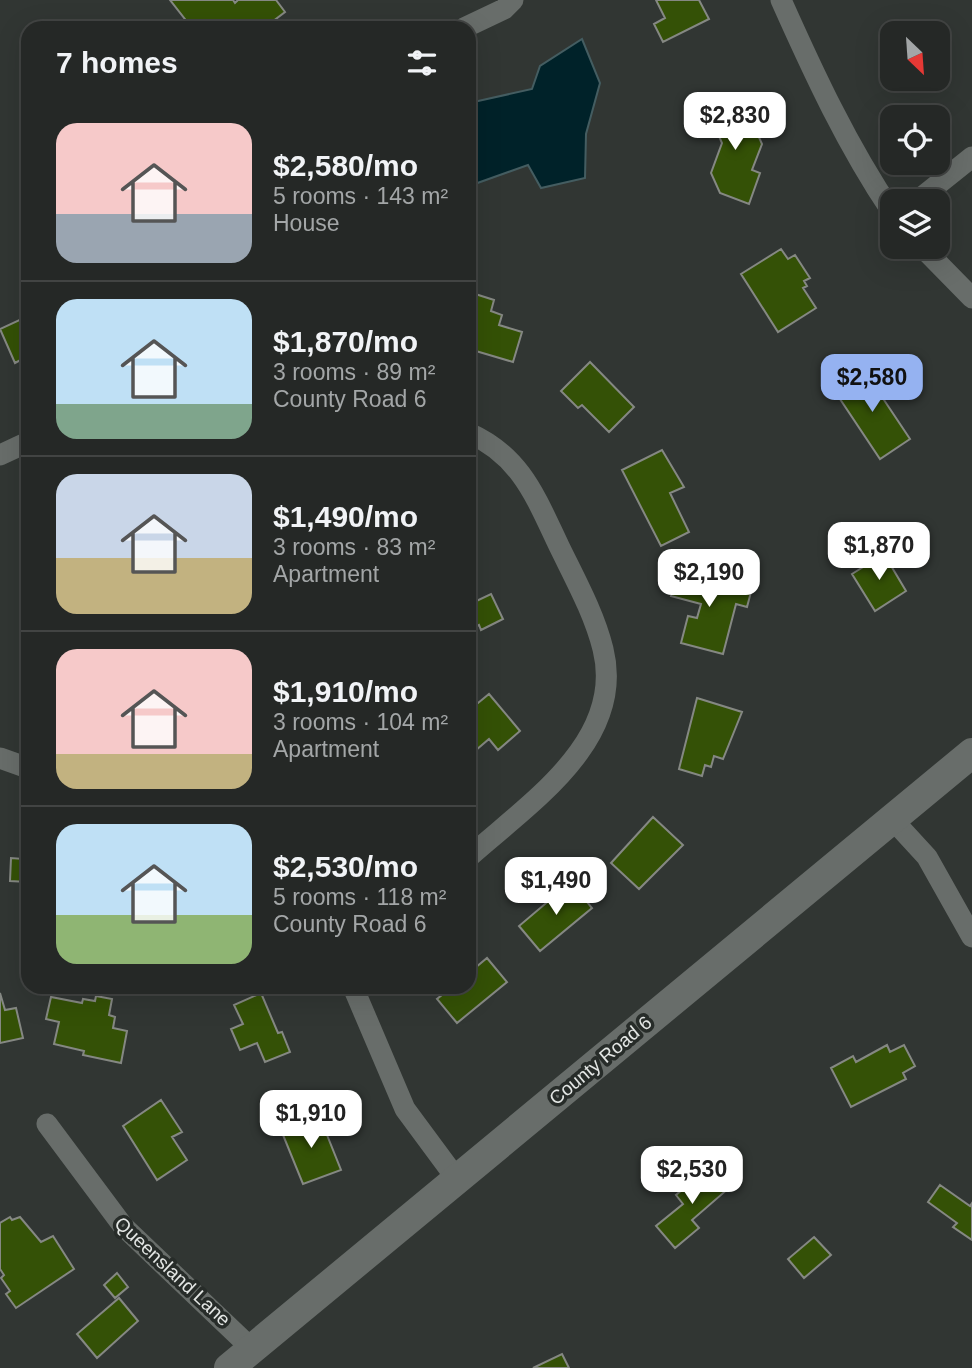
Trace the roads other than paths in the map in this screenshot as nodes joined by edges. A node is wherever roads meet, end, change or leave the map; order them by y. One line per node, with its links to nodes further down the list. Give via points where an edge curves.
1 (513, 0): 3 (street)
2 (781, 0): 6 (street, via 829,106)
3 (476, 22)
4 (972, 157): 5 (street)
5 (932, 189)
6 (880, 193)
7 (934, 259): 8 (street)
8 (972, 298)
9 (476, 436): 16 (street, via 517,467 538,502 592,618 603,651 606,685 597,720 582,751)
10 (21, 445): 11 (street)
11 (0, 455)
12 (972, 753): 15 (main road, County Road 6)
13 (0, 758): 14 (street)
14 (21, 766)
15 (893, 820): 17 (street, via 928,857); 20 (main road, County Road 6)
16 (476, 851)
17 (972, 937)
18 (356, 994): 20 (street, via 405,1108)
19 (47, 1124): 21 (street, Queensland Lane, via 123,1226)
20 (456, 1178): 21 (main road, County Road 6)
21 (252, 1349): 22 (main road, County Road 6)
22 (229, 1368)

